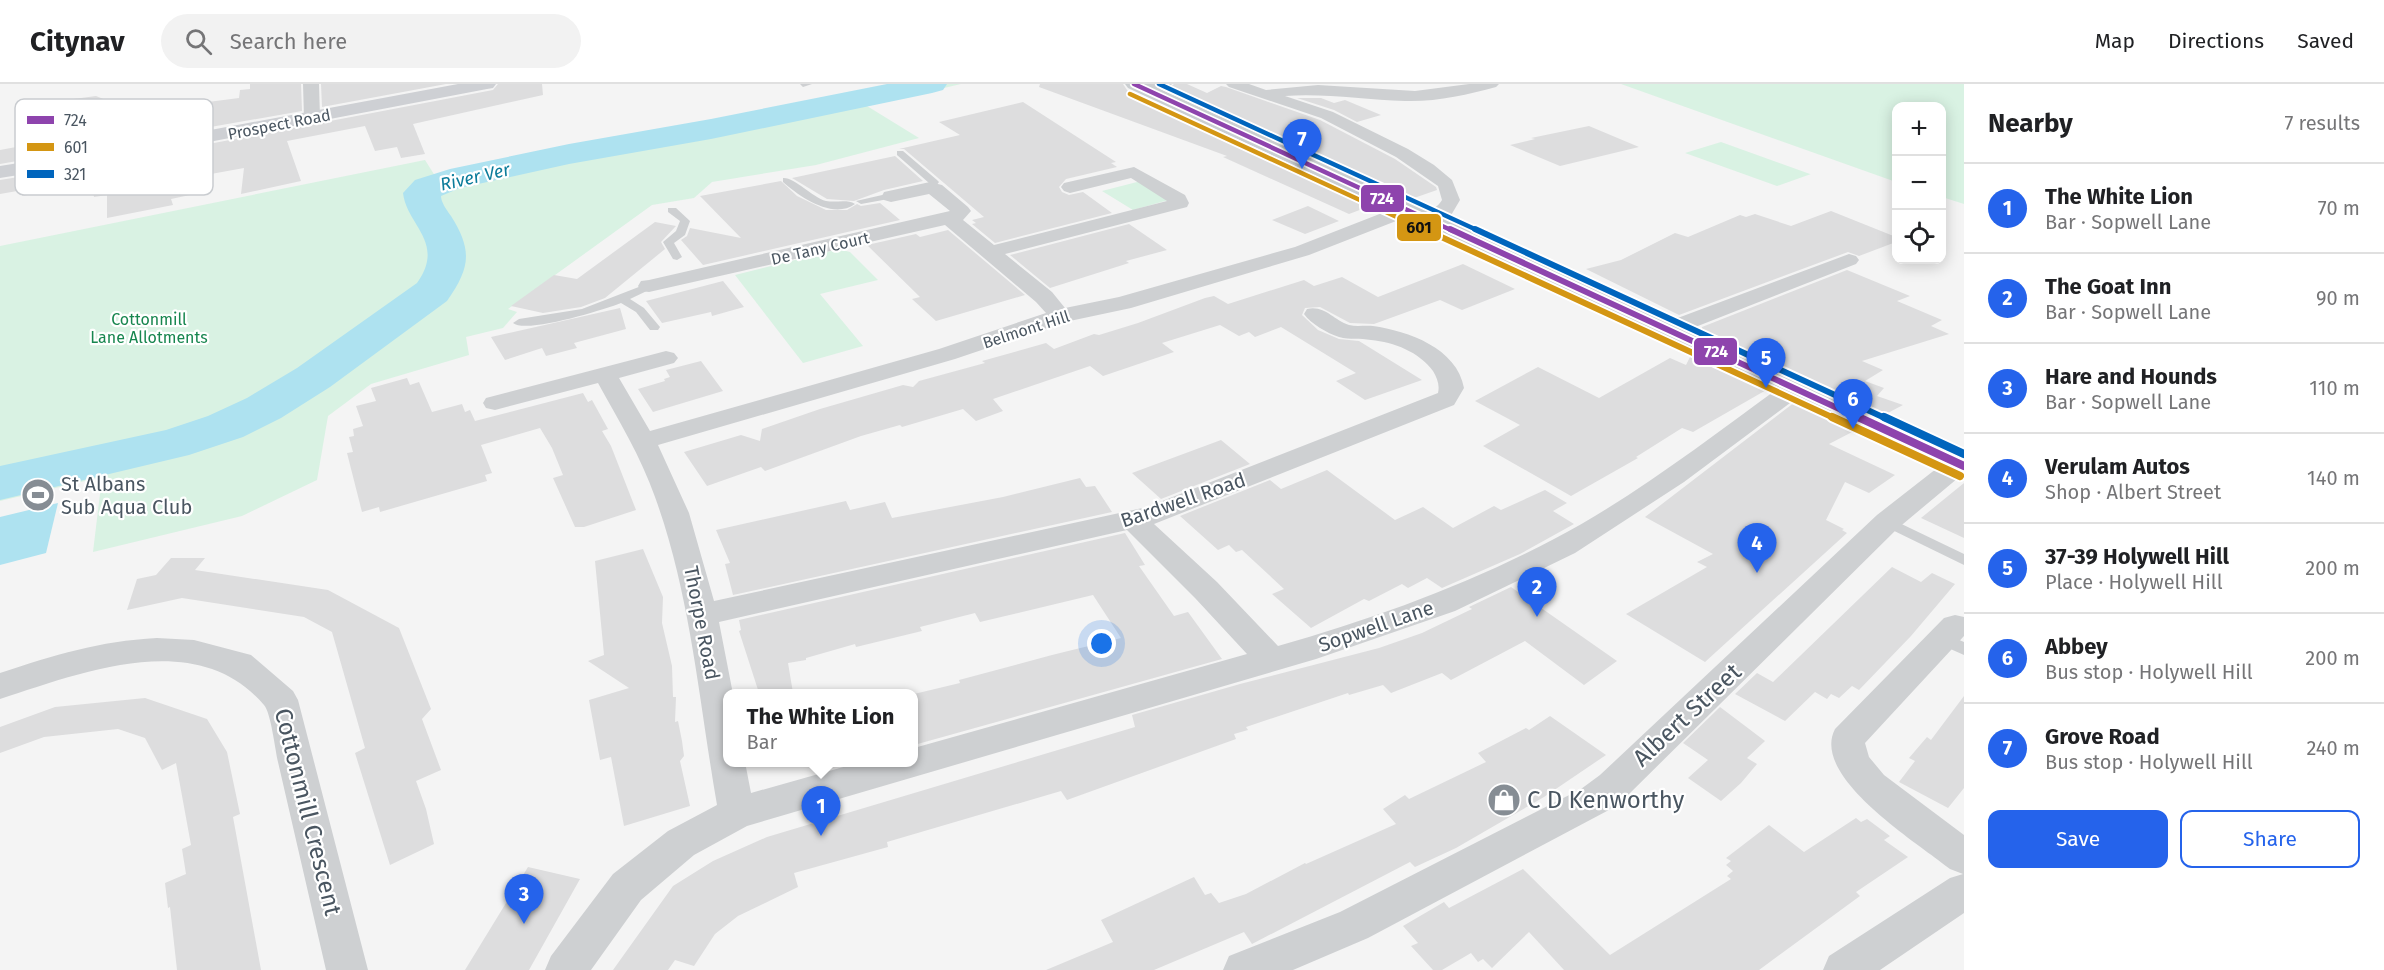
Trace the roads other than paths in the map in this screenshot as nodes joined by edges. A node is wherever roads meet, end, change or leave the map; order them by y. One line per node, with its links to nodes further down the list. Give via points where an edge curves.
1 (311, 84): 7 (street)
2 (487, 84): 7 (street, Prospect Road)
3 (1234, 84): 6 (street, Belmont Hill)
4 (1491, 84): 6 (street, via 1422,96 1302,87 1282,88)
5 (1147, 86): 21 (main road)
6 (1266, 95): 21 (street, Belmont Hill, via 1327,116 1428,169 1446,184 1451,200 1443,213)
7 (312, 118): 8 (street, Prospect Road)
8 (213, 135)
9 (900, 153): 14 (lane, via 934,182)
10 (15, 169): 11 (street, Prospect Road)
11 (0, 172)
12 (786, 180): 18 (lane, via 805,197 835,206)
13 (1070, 187): 17 (street, via 1134,172)
14 (930, 188): 15 (street); 22 (street, via 961,211)
15 (891, 196): 16 (lane)
16 (861, 201)
17 (1180, 203): 19 (street); 23 (street)
18 (850, 204)
19 (1203, 204)
20 (672, 210): 24 (lane, via 685,221 681,232 668,242)
21 (1416, 215): 30 (street, Belmont Hill, via 1123,303); 33 (main road)
22 (949, 218): 23 (street); 26 (street, De Tany Court)
23 (990, 252): 30 (street, via 1044,297)
24 (676, 257): 26 (street)
25 (1849, 260): 33 (street)
26 (691, 278): 27 (street, De Tany Court)
27 (649, 286): 28 (lane)
28 (622, 299): 31 (lane, via 583,313); 32 (lane, via 640,310)
29 (1315, 314): 40 (street, Bardwell Road, via 1347,332 1412,343 1445,371 1452,385 1451,394 1445,400)
30 (1060, 316): 38 (street, Belmont Hill, via 947,354)
31 (519, 323)
32 (654, 327)
33 (1667, 330): 36 (main road)
34 (666, 358): 35 (street)
35 (606, 374): 37 (street); 38 (street, Thorpe Road)
36 (1793, 389): 39 (main road); 45 (street, Sopwell Lane, via 1674,476 1564,546 1444,603)
37 (495, 403)
38 (642, 441): 43 (street, Thorpe Road, via 675,510 694,573)
39 (1962, 465): 41 (street, Albert Street)
40 (1133, 520): 43 (street, Bardwell Road); 45 (street)
41 (1887, 522): 42 (lane); 56 (street, Albert Street, via 1594,800 1354,925)
42 (1964, 560)
43 (700, 615): 47 (street, Thorpe Road)
44 (1954, 638): 52 (street, via 1847,739 1852,763 1871,786)
45 (1272, 660): 48 (street, Sopwell Lane)
46 (0, 686): 54 (street, Cottonmill Crescent, via 68,663 117,652 194,652 238,664 281,700)
47 (723, 738)
48 (918, 761)
49 (728, 767): 51 (street, Thorpe Road)
50 (898, 767): 51 (street, Sopwell Lane)
51 (737, 813): 55 (street, Sopwell Lane, via 681,843 627,887)
52 (1964, 857)
53 (1964, 891): 57 (street)
54 (347, 970)
55 (566, 970)
56 (1244, 970)
57 (1844, 970)

